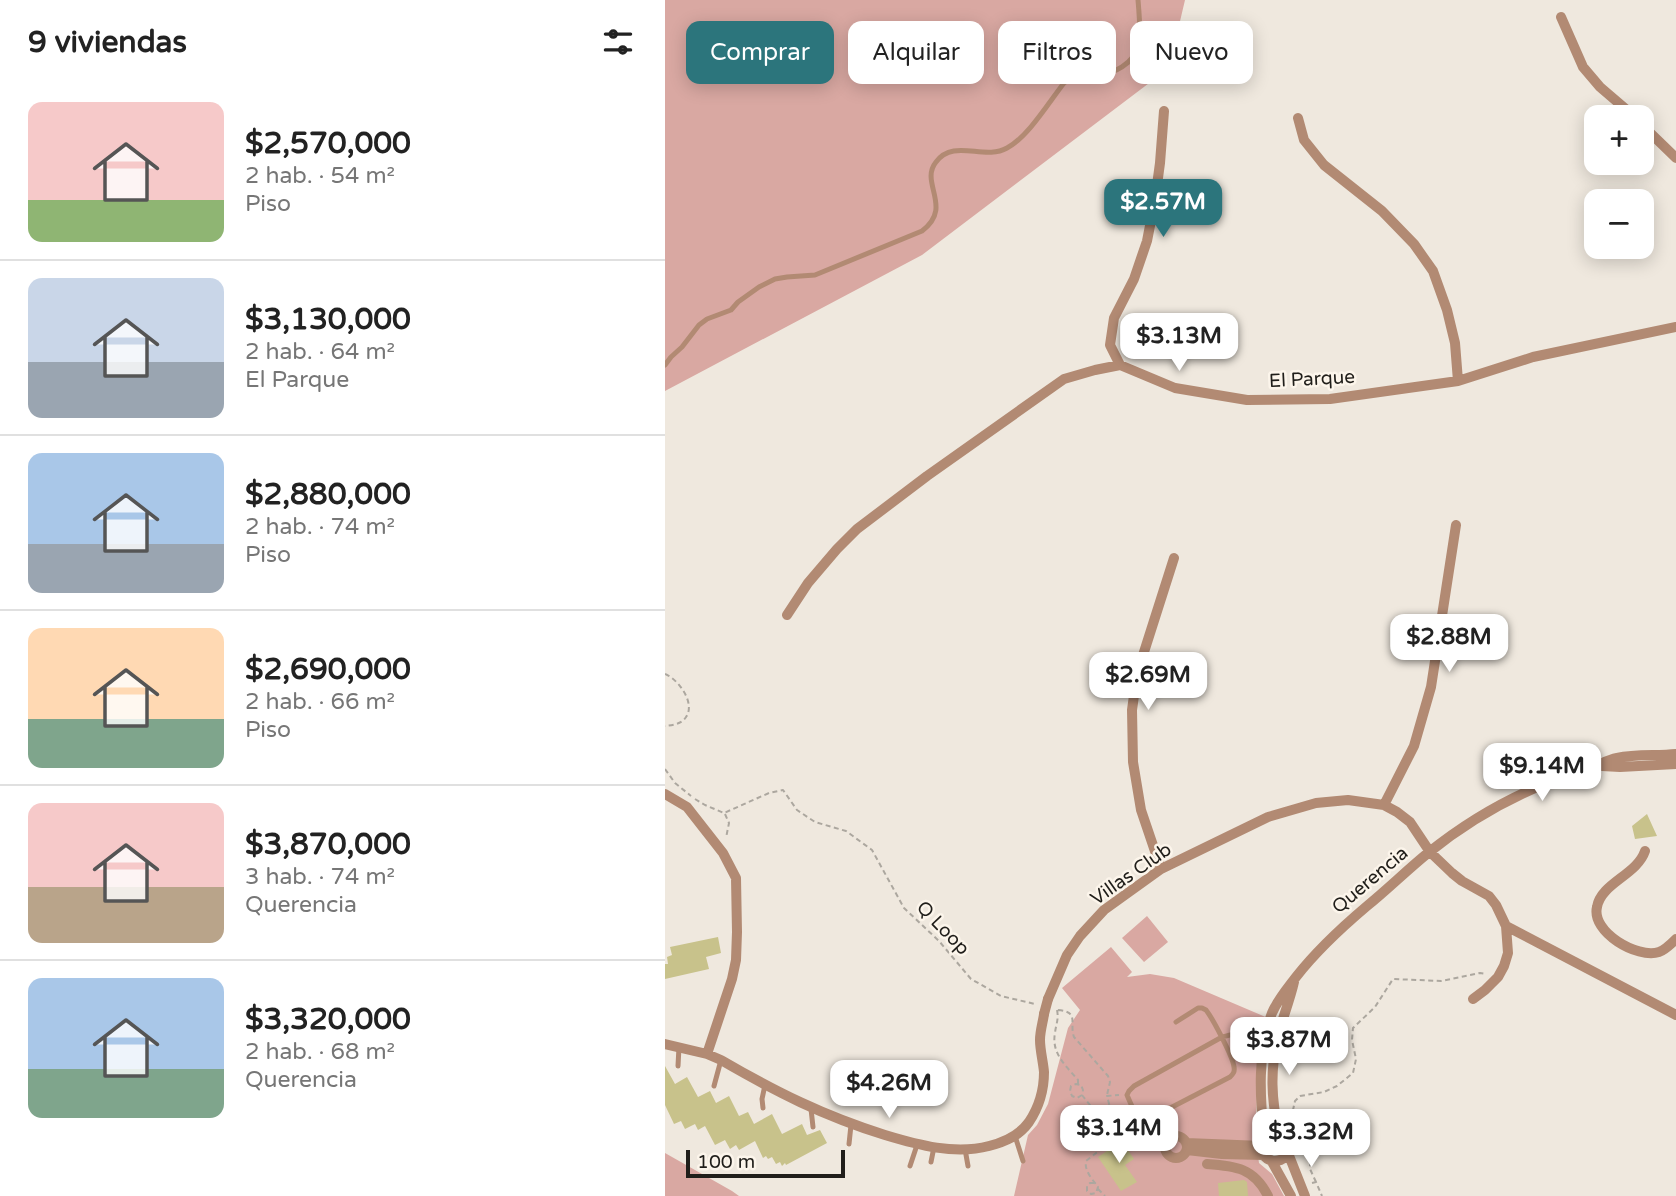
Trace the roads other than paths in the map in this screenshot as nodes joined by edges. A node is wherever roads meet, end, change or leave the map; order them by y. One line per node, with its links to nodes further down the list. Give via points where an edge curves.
1 (1138, 0): 9 (lane, via 1139,46 1128,62 1113,73 1070,78 1023,136 1007,148 993,153 950,150 933,164 937,212 929,226 815,275 775,279 759,287 731,310 699,325)
2 (1561, 17): 3 (street, via 1583,67)
3 (1621, 105)
4 (1164, 111): 10 (street, via 1147,241 1135,279 1114,318 1109,345)
5 (1297, 118): 11 (street, via 1304,140 1324,165 1382,211 1433,271 1455,343)
6 (1654, 137): 7 (street)
7 (1676, 158)
8 (1676, 327): 11 (street, El Parque, via 1533,357)
9 (665, 365)
10 (1120, 365): 11 (street, El Parque, via 1175,388 1247,400 1330,399); 14 (street, via 1064,379 887,506 837,549)
11 (1458, 381)
12 (1456, 525): 19 (street, via 1431,687 1414,746)
13 (1174, 558): 22 (street, via 1137,674 1132,710 1133,762 1141,810)
14 (787, 615)
15 (1676, 754): 17 (street, Querencia, via 1617,758)
16 (1676, 764): 17 (street)
17 (1596, 766): 21 (street, Querencia, via 1506,802)
18 (665, 794): 33 (street, via 687,807 723,853 738,887 736,960)
19 (1384, 805): 21 (street, Villas Club, via 1410,822); 22 (street, Villas Club, via 1348,800 1304,806 1268,817)
20 (1645, 851): 24 (street, via 1599,898 1595,911 1609,936 1627,947 1659,952)
21 (1430, 852): 23 (street, Villas Club, via 1462,881 1489,896); 25 (street, Querencia, via 1341,927)
22 (1161, 869): 44 (street, Villas Club, bridge, via 1104,910 1067,955 1044,1014 1042,1092 1030,1121)
23 (1506, 926): 26 (street, via 1504,966); 27 (street)
24 (1676, 939)
25 (1295, 979): 29 (street, Querencia, via 1273,1011); 43 (street, Querencia, via 1274,1060 1273,1104)
26 (1473, 999)
27 (1676, 1015)
28 (1176, 1022): 30 (lane, via 1202,1008)
29 (1266, 1034): 30 (lane, via 1243,1032); 51 (street, Querencia, via 1261,1083)
30 (1222, 1037): 40 (lane, via 1234,1067 1230,1077); 40 (lane, via 1129,1091 1136,1114)
31 (665, 1044): 32 (street)
32 (679, 1047): 33 (street); 35 (lane)
33 (707, 1055): 34 (street)
34 (721, 1060): 36 (street); 37 (lane)
35 (678, 1066)
36 (765, 1085): 38 (lane); 39 (street)
37 (714, 1086)
38 (763, 1108)
39 (811, 1109): 41 (street); 42 (lane)
40 (1151, 1118): 45 (lane)
41 (851, 1125): 46 (lane); 47 (street)
42 (813, 1127)
43 (1279, 1134): 51 (street, via 1273,1133); 52 (street, via 1289,1143)
44 (1016, 1136): 50 (street); 53 (lane)
45 (1169, 1139): 48 (street, via 1179,1136); 48 (street, via 1165,1148 1170,1157 1180,1157)
46 (849, 1144)
47 (917, 1145): 49 (street); 56 (lane)
48 (1187, 1146): 51 (street)
49 (935, 1147): 50 (street); 54 (lane)
50 (965, 1149): 57 (lane)
51 (1265, 1150): 52 (street, via 1281,1160); 60 (street, Querencia)
52 (1288, 1153): 58 (street)
53 (1023, 1161)
54 (931, 1162)
55 (1207, 1164): 59 (street, via 1249,1172)
56 (910, 1166)
57 (968, 1166)
58 (1303, 1191)
59 (1268, 1196)
60 (1291, 1196)

